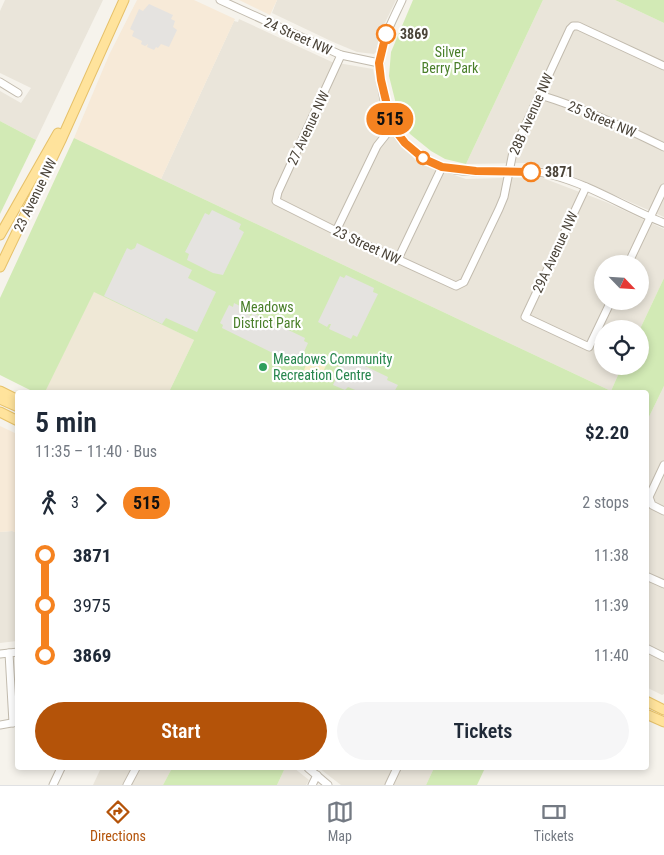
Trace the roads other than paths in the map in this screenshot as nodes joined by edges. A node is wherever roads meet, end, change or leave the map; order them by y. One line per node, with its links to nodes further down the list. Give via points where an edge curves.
1 (124, 0): 10 (main road, 23 Avenue NW)
2 (220, 0): 4 (street, 24 Street NW)
3 (402, 0): 5 (street, via 386,34)
4 (341, 55): 5 (street, 24 Street NW); 17 (street, 27 Avenue NW)
5 (379, 63): 11 (street)
6 (664, 66): 9 (street, 28B Avenue NW, via 573,26)
7 (0, 82): 8 (street)
8 (18, 93)
9 (540, 95): 12 (street, 25 Street NW, via 605,118); 14 (street, 28B Avenue NW, via 513,152)
10 (68, 121): 21 (main road, 23 Avenue NW, via 57,134); 24 (main road, 23 Avenue NW)
11 (392, 126): 13 (street, via 405,143 424,159); 20 (street, via 377,146)
12 (664, 147)
13 (442, 167): 14 (street); 23 (street)
14 (508, 171): 15 (street, via 553,175); 25 (street, 28B Avenue NW, via 499,209 464,282)
15 (586, 187): 18 (street); 26 (street, 29A Avenue NW, via 525,317 589,347)
16 (664, 188): 18 (street)
17 (276, 201): 20 (street, 23 Street NW)
18 (650, 218): 19 (street); 22 (street)
19 (664, 223)
20 (336, 231): 23 (street, 23 Street NW)
21 (0, 234)
22 (632, 255)
23 (398, 260): 25 (street, 23 Street NW)
24 (0, 268)
25 (459, 285)
26 (607, 310)
27 (0, 391): 28 (main road)
28 (15, 398)
29 (0, 399): 30 (main road)
30 (15, 406)
31 (0, 412): 32 (main road)
32 (15, 420)
33 (664, 465): 34 (street, via 650,495 653,506)
34 (664, 512)
35 (649, 577): 36 (street)
36 (664, 584)
37 (649, 650): 41 (street)
38 (15, 652): 39 (street)
39 (9, 653): 40 (street); 46 (street)
40 (0, 654)
41 (664, 657)
42 (649, 702): 43 (main road)
43 (664, 710)
44 (649, 715): 45 (main road)
45 (663, 720)
46 (15, 722): 47 (street)
47 (0, 725)
48 (60, 770): 52 (street)
49 (135, 770): 53 (street)
50 (313, 770): 54 (street); 55 (street)
51 (396, 770): 56 (street)
52 (53, 785)
53 (127, 785)
54 (312, 785)
55 (328, 785)
56 (389, 785)

